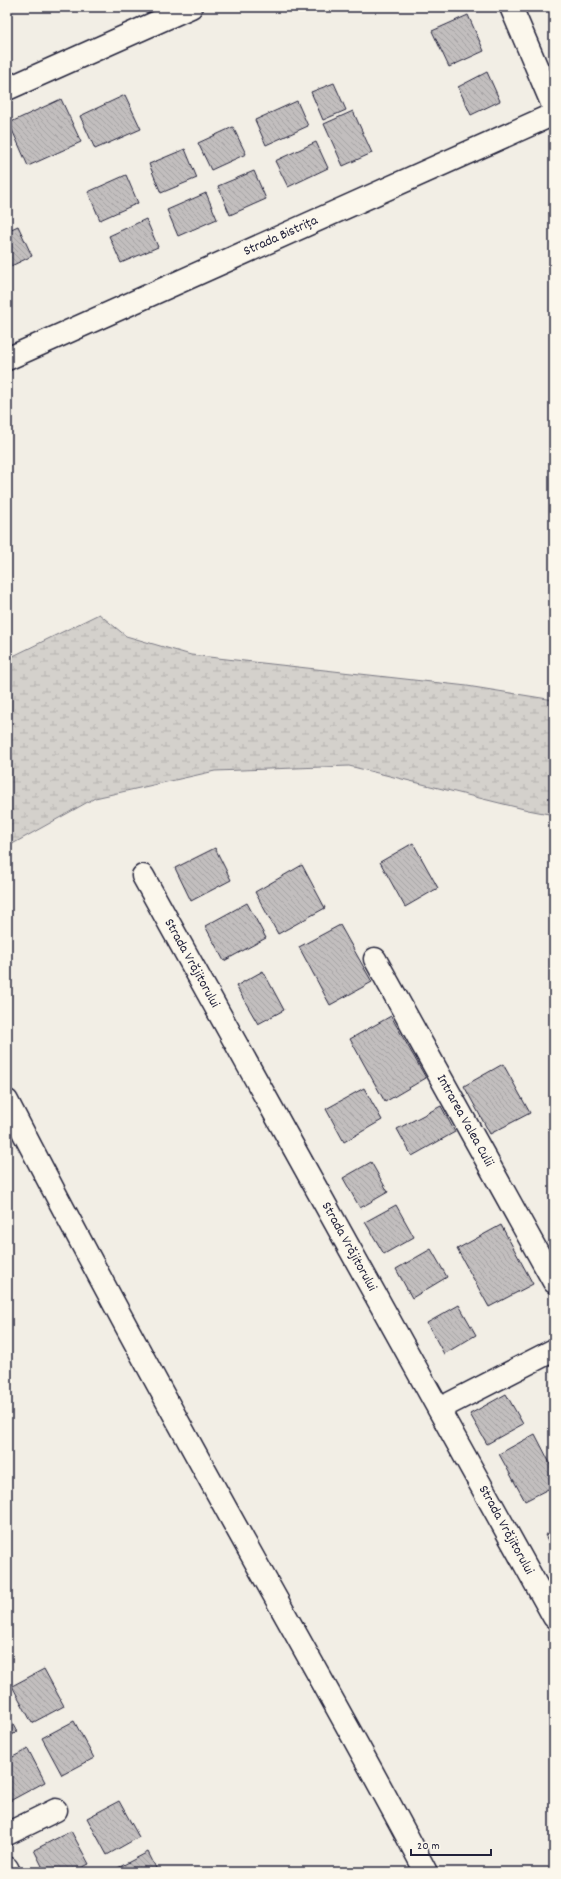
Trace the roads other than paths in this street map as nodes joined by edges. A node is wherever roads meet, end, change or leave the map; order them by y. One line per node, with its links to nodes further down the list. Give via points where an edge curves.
1 (192, 7): 3 (street)
2 (510, 7): 4 (street)
3 (7, 89)
4 (554, 108)
5 (554, 114): 6 (street, Strada Bistrița)
6 (7, 359)
7 (143, 876): 12 (street, Strada Vrăjitorului)
8 (375, 959): 10 (street, Intrarea Valea Culii)
9 (7, 1101): 18 (street, via 226,1509 370,1764)
10 (554, 1282)
11 (554, 1350): 12 (street)
12 (439, 1409): 13 (street, Strada Vrăjitorului)
13 (554, 1617)
14 (56, 1810): 15 (street)
15 (7, 1834)
16 (7, 1868): 17 (street)
17 (9, 1872)
18 (426, 1872)

